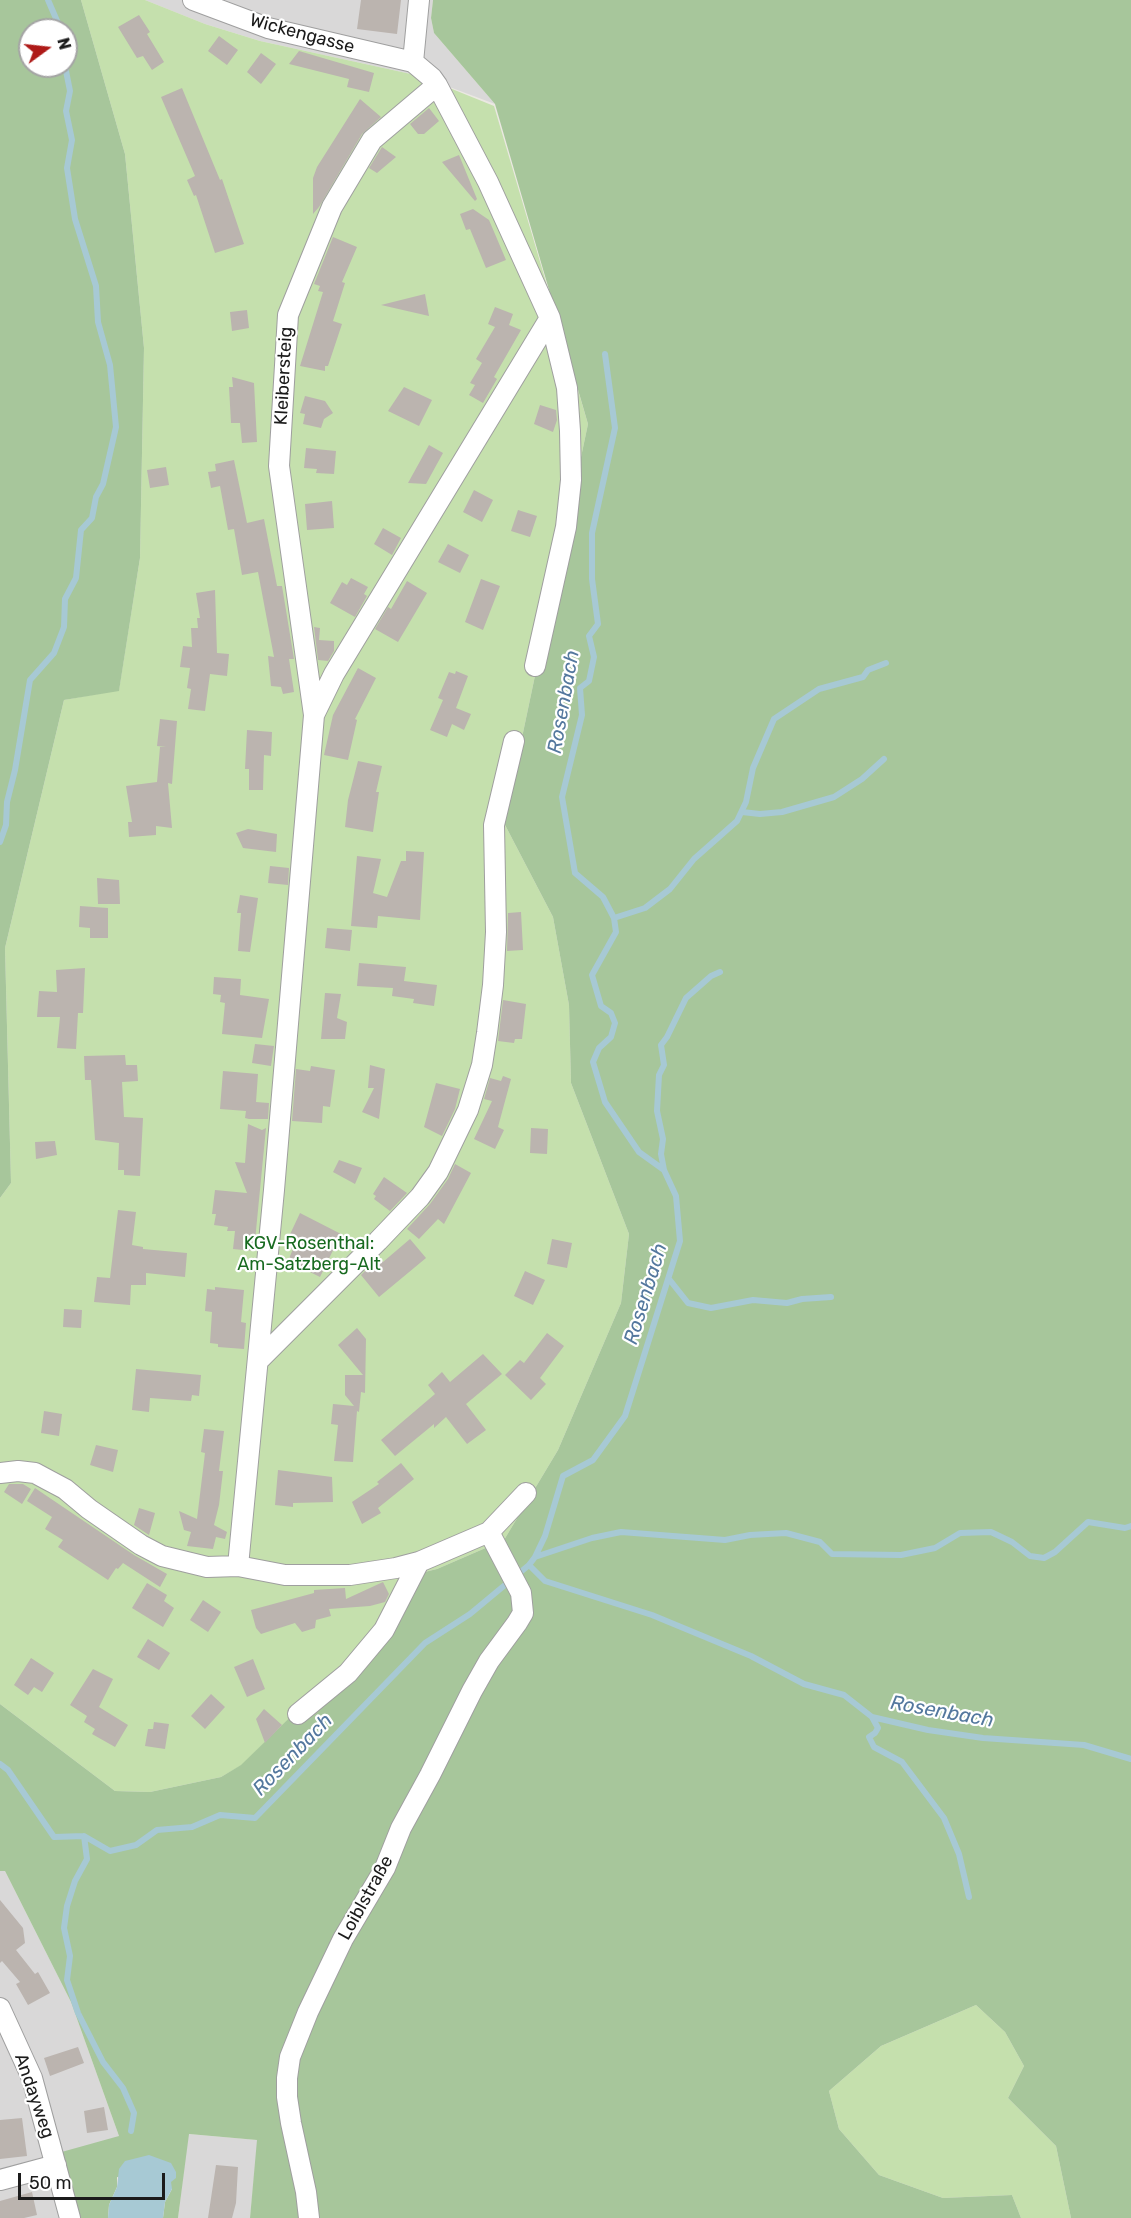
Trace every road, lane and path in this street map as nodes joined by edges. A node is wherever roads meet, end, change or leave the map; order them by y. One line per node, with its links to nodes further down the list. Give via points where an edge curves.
1 (193, 0): 3 (street, Wickengasse, via 268,28)
2 (419, 0): 3 (street)
3 (413, 62): 4 (street)
4 (436, 85): 5 (street, via 488,182); 7 (street, Kleibersteig, via 372,140 332,207 288,315 279,466)
5 (550, 318): 6 (street, via 567,388 571,480 566,527); 7 (street, via 334,674)
6 (535, 666)
7 (314, 715): 9 (street)
8 (514, 741): 9 (street, via 494,825 493,986 482,1065 468,1110 438,1172 420,1197)
9 (258, 1361): 14 (street)
10 (0, 1473): 14 (street, via 34,1473 48,1480 162,1556 207,1567)
11 (526, 1494): 12 (street)
12 (493, 1538): 13 (street); 20 (street, Loiblstraße, via 523,1599 520,1618 472,1691 401,1828 385,1868 343,1939 290,2057 287,2097)
13 (419, 1562): 14 (street, via 350,1575 285,1575); 15 (street, via 384,1630 348,1673)
14 (238, 1566)
15 (298, 1714)
16 (0, 2008): 17 (street, Andayweg, via 32,2078)
17 (56, 2165): 18 (street); 19 (street, Andayweg)
18 (0, 2180)
19 (70, 2218)
20 (309, 2218)

